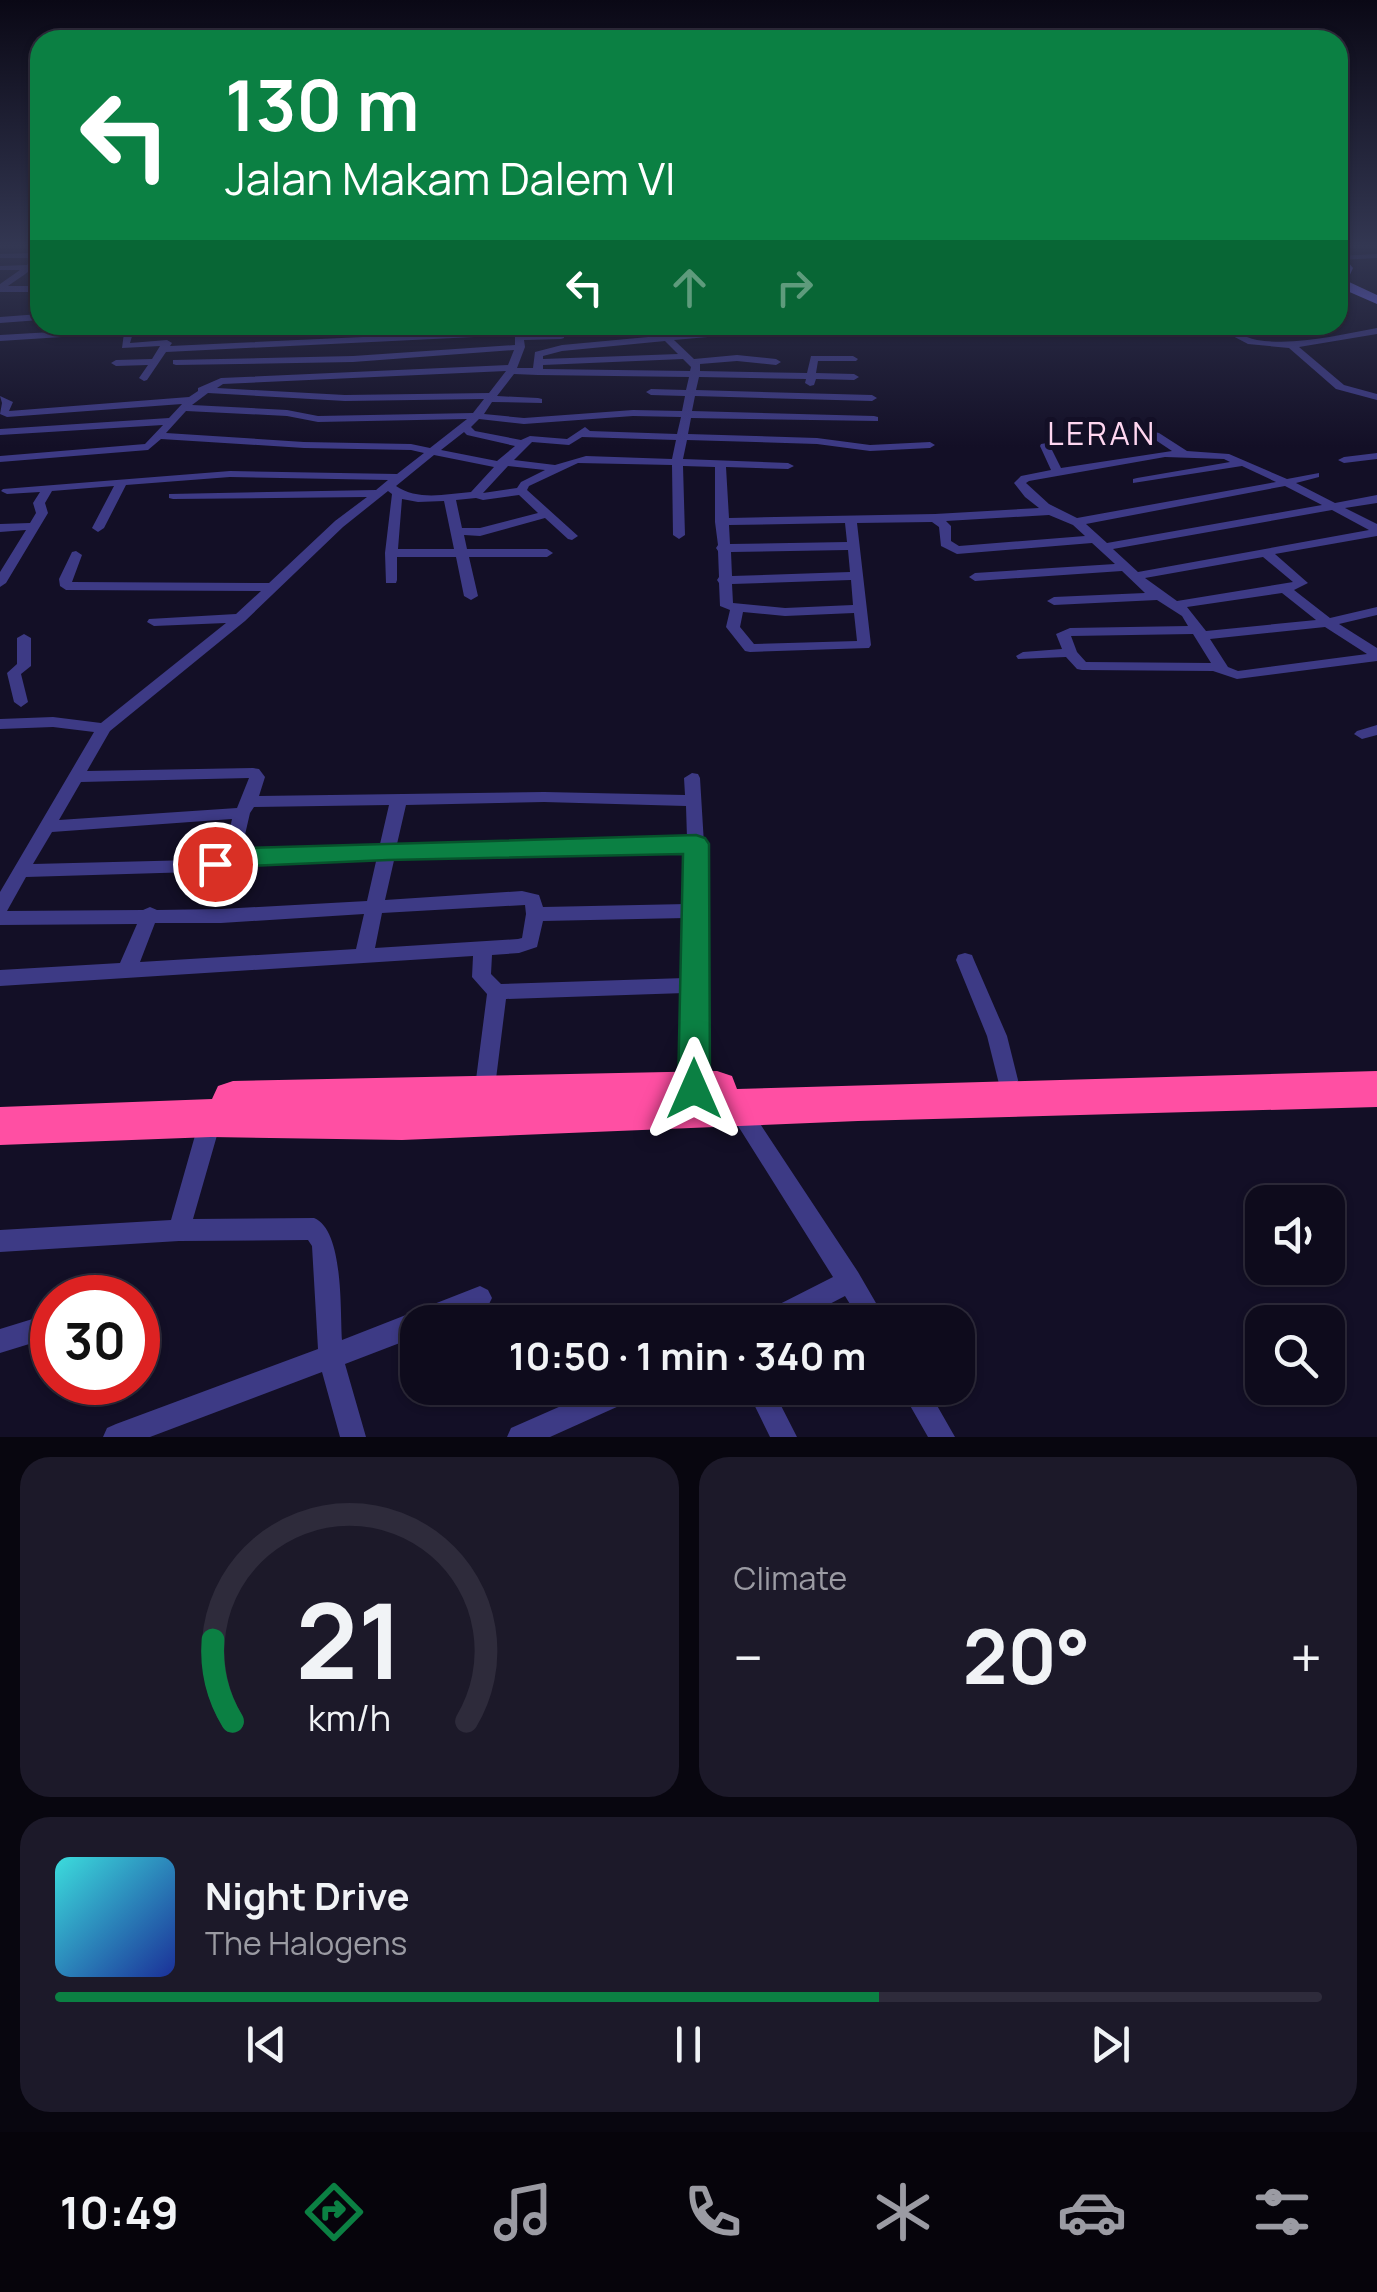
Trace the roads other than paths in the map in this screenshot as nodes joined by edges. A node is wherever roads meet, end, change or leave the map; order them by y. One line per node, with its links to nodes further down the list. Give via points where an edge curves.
1 (30, 318): 2 (street)
2 (0, 320)
3 (1377, 331): 15 (street)
4 (30, 335): 13 (street)
5 (127, 335): 16 (street, via 124,346)
6 (173, 335): 16 (street)
7 (520, 335): 12 (street); 17 (street); 18 (street); 26 (street)
8 (664, 335): 14 (street)
9 (713, 335): 14 (street)
10 (1237, 335): 15 (street)
11 (1282, 335): 15 (street)
12 (561, 336)
13 (0, 338)
14 (670, 340): 24 (street); 25 (street, via 587,343 540,354)
15 (1294, 344): 38 (street, via 1340,386)
16 (166, 346): 17 (street); 21 (street)
17 (187, 348): 20 (street, via 176,362)
18 (354, 359): 20 (street); 27 (street)
19 (853, 359): 28 (street, via 814,358)
20 (230, 361): 31 (street)
21 (156, 362): 23 (street); 30 (street)
22 (776, 362): 24 (street)
23 (116, 363)
24 (692, 364): 25 (street); 25 (street); 28 (street); 34 (street)
25 (538, 367): 26 (street)
26 (511, 369): 27 (street); 37 (street)
27 (340, 376): 31 (street); 36 (street)
28 (810, 376): 29 (street); 35 (street)
29 (854, 377)
30 (144, 378)
31 (216, 382): 32 (street)
32 (202, 390): 36 (street); 42 (street)
33 (652, 392): 34 (street)
34 (690, 394): 35 (street); 45 (street)
35 (810, 396): 39 (street); 47 (street)
36 (324, 397): 37 (street)
37 (491, 397): 41 (street); 46 (street)
38 (1377, 397)
39 (872, 398)
40 (0, 399): 43 (street, via 8,402)
41 (538, 402)
42 (188, 404): 43 (street); 46 (street, via 318,419); 49 (street)
43 (1, 414)
44 (603, 414): 45 (street); 46 (street, via 524,421); 52 (street)
45 (685, 415): 47 (street); 54 (street)
46 (476, 416): 50 (street)
47 (810, 418): 48 (street)
48 (874, 419)
49 (173, 421): 51 (street); 53 (street)
50 (466, 428): 55 (street); 57 (street)
51 (0, 432)
52 (581, 434): 54 (street); 55 (street, via 569,442)
53 (160, 436): 57 (street); 60 (street, via 146,448)
54 (680, 437): 56 (street); 62 (street)
55 (522, 444): 65 (street)
56 (930, 445)
57 (436, 451): 65 (street); 74 (street)
58 (1182, 454): 64 (street); 68 (street); 68 (street, via 1138,431 1045,446)
59 (1377, 456): 61 (street)
60 (0, 459)
61 (1344, 460)
62 (677, 462): 63 (street); 67 (street, via 576,459); 93 (street)
63 (720, 462): 66 (street); 86 (street)
64 (1246, 463): 70 (street); 72 (street)
65 (501, 464): 67 (street); 77 (street)
66 (788, 466)
67 (555, 468): 76 (street)
68 (1057, 472): 82 (street, via 1020,483)
69 (1316, 474): 72 (street)
70 (1138, 481)
71 (122, 482): 73 (street); 74 (street, via 230,474); 90 (street)
72 (1289, 483): 81 (street); 87 (street)
73 (49, 487): 75 (street); 88 (street)
74 (391, 488): 78 (street); 79 (street, via 424,499); 99 (street); 110 (street, via 338,524)
75 (7, 491)
76 (521, 491): 77 (street); 83 (street)
77 (476, 495): 79 (street)
78 (173, 496)
79 (449, 496): 91 (street)
80 (1377, 499): 81 (street)
81 (1332, 504): 92 (street); 95 (street, via 1296,516)
82 (1054, 511): 84 (street); 87 (street)
83 (547, 514): 91 (street, via 480,532); 94 (street)
84 (935, 518): 85 (street); 95 (street, via 944,526 945,543 957,550)
85 (852, 520): 86 (street); 96 (street)
86 (721, 522): 97 (street)
87 (1076, 522): 95 (street)
88 (34, 526): 89 (street); 103 (street)
89 (0, 528)
90 (98, 528)
91 (457, 531): 98 (street)
92 (1376, 531): 101 (street)
93 (679, 535)
94 (572, 536)
95 (1100, 543): 104 (street)
96 (854, 546): 97 (street); 105 (street)
97 (722, 548): 108 (street)
98 (463, 552): 99 (street); 100 (street); 112 (street)
99 (390, 553): 107 (street)
100 (547, 553)
101 (1266, 553): 104 (street); 111 (street, via 1302,582)
102 (76, 555): 110 (street, via 66,586)
103 (7, 559): 109 (street)
104 (1132, 571): 106 (street); 113 (street)
105 (855, 576): 108 (street); 117 (street)
106 (975, 577)
107 (391, 580)
108 (724, 580): 116 (street, via 724,602)
109 (0, 583)
110 (270, 587): 119 (street)
111 (1286, 589): 115 (street); 121 (street)
112 (471, 596)
113 (1158, 596): 114 (street); 115 (street)
114 (1054, 601)
115 (1177, 605): 122 (street)
116 (737, 608): 117 (street); 117 (street, via 733,627 753,648 863,646)
117 (860, 609)
118 (1377, 611): 121 (street)
119 (240, 618): 120 (street); 131 (street)
120 (154, 622)
121 (1328, 624): 122 (street); 126 (street)
122 (1202, 632): 124 (street, via 1070,632 1062,634); 127 (street)
123 (24, 638): 128 (street, via 24,666)
124 (1070, 653): 125 (street); 127 (street, via 1082,666)
125 (1024, 656)
126 (1377, 656): 127 (street, via 1237,675)
127 (1219, 669)
128 (7, 673): 129 (street)
129 (21, 702)
130 (0, 724): 131 (street)
131 (104, 728): 132 (street)
132 (76, 777): 136 (street, via 253,773); 137 (street)
133 (692, 778): 135 (street)
134 (399, 798): 135 (street); 136 (street); 139 (street)
135 (692, 800): 138 (street)
136 (246, 807): 137 (street); 140 (street)
137 (48, 826): 141 (street)
138 (696, 844): 139 (street); 144 (street)
139 (388, 850): 140 (street); 142 (street)
140 (231, 860): 141 (street)
141 (19, 871): 143 (street)
142 (377, 906): 145 (street); 146 (street, via 532,898); 149 (street)
143 (0, 907)
144 (696, 910): 146 (street); 153 (street)
145 (150, 914): 147 (street); 151 (street)
146 (535, 914): 148 (street, via 528,944)
147 (0, 918)
148 (483, 947): 149 (street); 154 (street, via 481,977)
149 (364, 954): 151 (street)
150 (966, 960): 158 (street, via 998,1036)
151 (127, 970): 152 (street)
152 (0, 978)
153 (694, 985): 154 (street); 156 (street)
154 (497, 992): 159 (street)
155 (1377, 1074): 158 (highway)
156 (694, 1089): 158 (highway); 159 (highway)
157 (1377, 1090): 158 (highway)
158 (1011, 1092): 161 (highway)
159 (484, 1095): 160 (highway)
160 (0, 1108)
161 (738, 1108): 163 (highway); 166 (street)
162 (0, 1126): 163 (highway)
163 (206, 1132): 164 (street)
164 (179, 1230): 165 (street); 174 (street, via 305,1227 318,1234)
165 (0, 1240)
166 (838, 1288): 169 (street); 170 (street)
167 (480, 1298): 168 (street)
168 (463, 1305)
169 (804, 1305)
170 (856, 1305)
171 (400, 1331): 174 (street)
172 (30, 1332): 173 (street)
173 (0, 1341)
174 (331, 1359): 178 (street); 179 (street)
175 (592, 1405): 180 (street)
176 (767, 1405): 181 (street)
177 (923, 1405): 182 (street)
178 (116, 1437)
179 (353, 1437)
180 (520, 1437)
181 (784, 1437)
182 (942, 1437)

